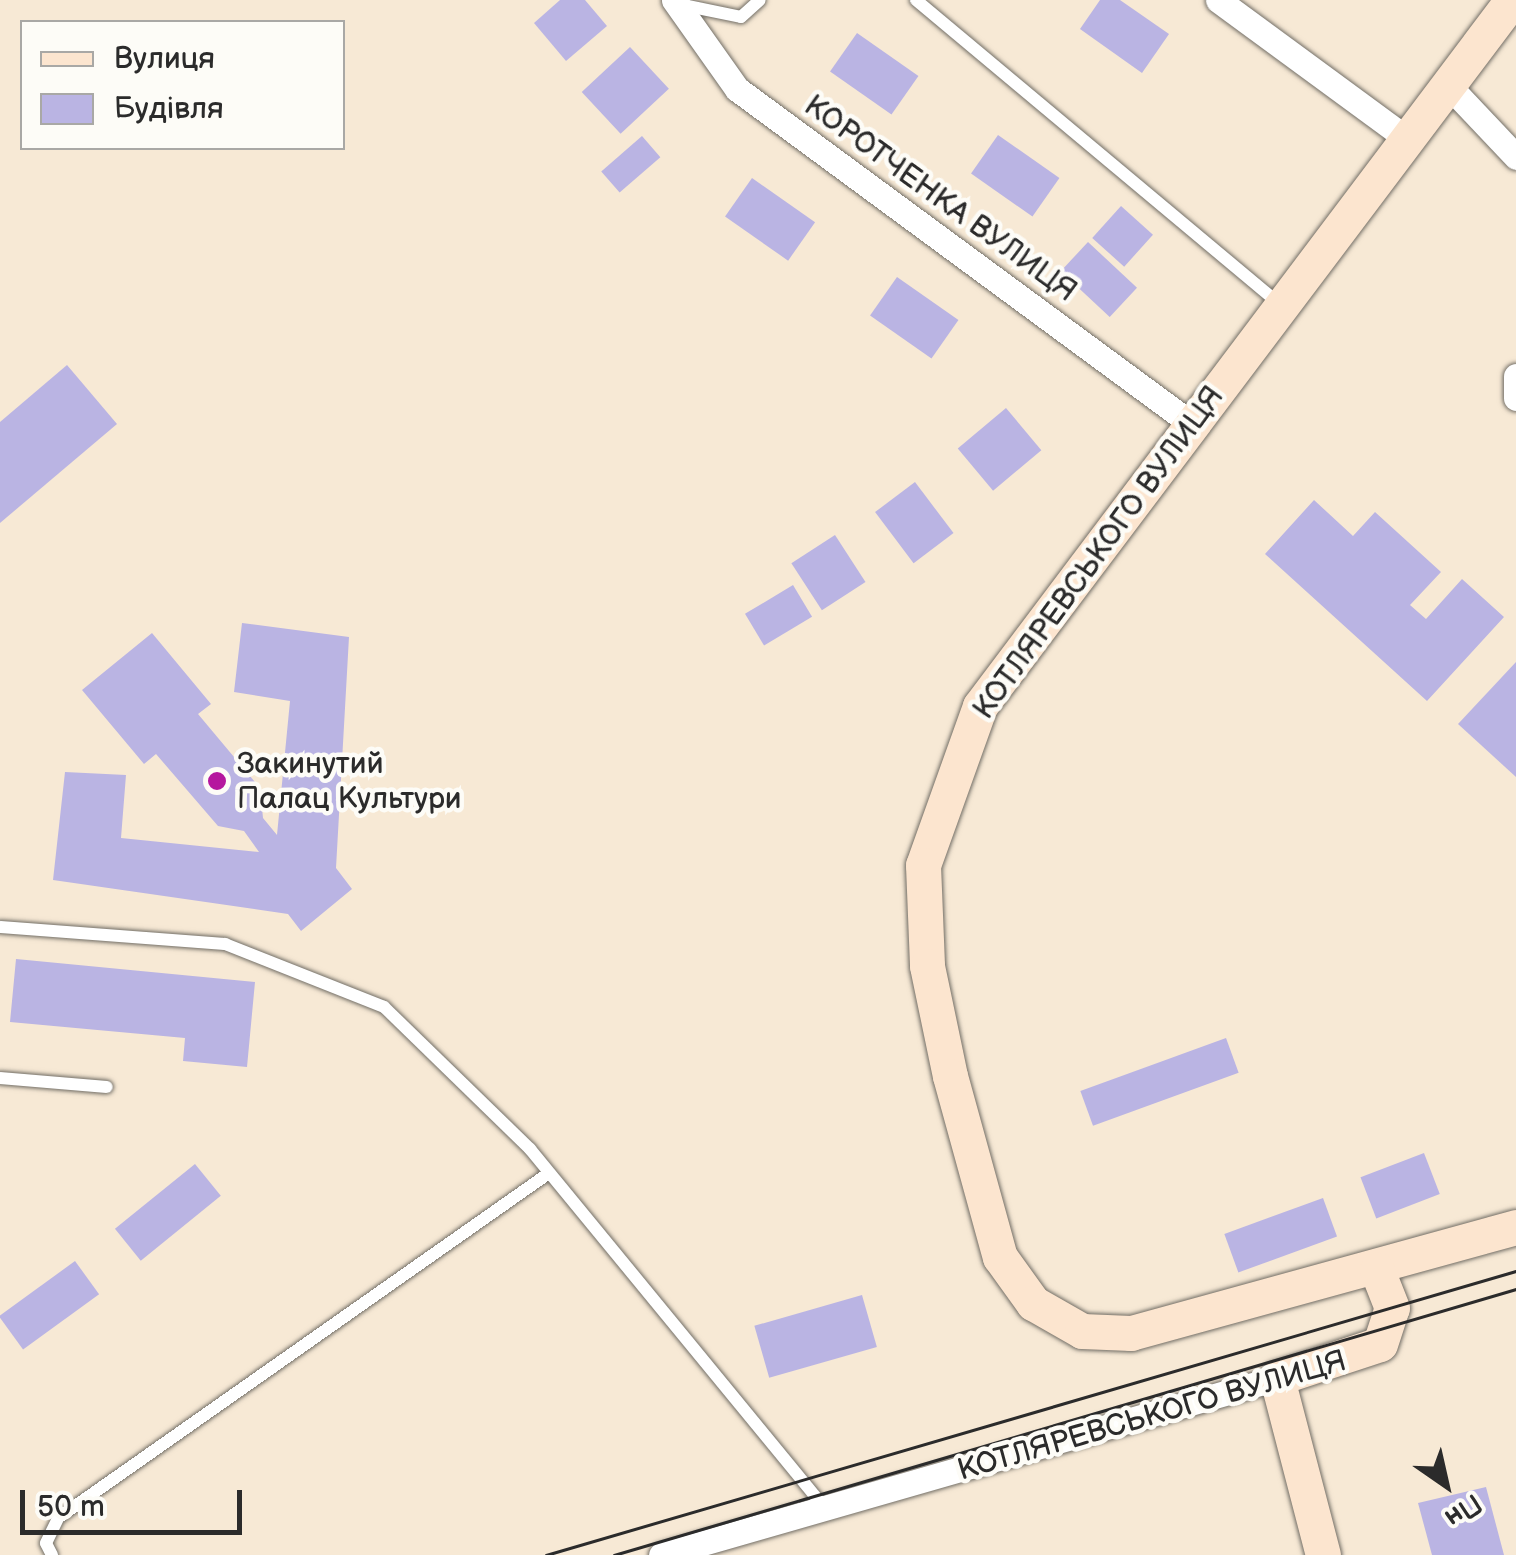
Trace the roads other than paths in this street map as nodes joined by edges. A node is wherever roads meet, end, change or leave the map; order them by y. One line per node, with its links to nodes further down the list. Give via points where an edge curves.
1 (760, 0): 5 (lane, via 741,17)
2 (916, 0): 9 (lane)
3 (1218, 0): 7 (street)
4 (1512, 0): 6 (street, КОТЛЯРЕВСЬКОГО ВУЛИЦЯ)
5 (675, 2): 12 (street, КОРОТЧЕНКА ВУЛИЦЯ, via 738,90)
6 (1448, 85): 7 (street, КОТЛЯРЕВСЬКОГО ВУЛИЦЯ); 8 (street)
7 (1407, 139): 9 (street, КОТЛЯРЕВСЬКОГО ВУЛИЦЯ)
8 (1516, 157)
9 (1282, 305): 12 (street, КОТЛЯРЕВСЬКОГО ВУЛИЦЯ)
10 (1516, 376): 11 (street)
11 (1516, 398)
12 (1193, 425): 18 (street, КОТЛЯРЕВСЬКОГО ВУЛИЦЯ, via 980,706 944,791 923,865 927,966 946,1058 1000,1257 1033,1303 1082,1331 1132,1334)
13 (0, 927): 16 (lane, via 225,944 384,1007)
14 (0, 1078): 15 (lane)
15 (108, 1087)
16 (550, 1172): 20 (lane); 21 (lane, via 58,1518)
17 (1516, 1227): 18 (street)
18 (1377, 1270): 19 (street, КОТЛЯРЕВСЬКОГО ВУЛИЦЯ, via 1392,1308 1380,1344)
19 (1277, 1378): 20 (street, КОТЛЯРЕВСЬКОГО ВУЛИЦЯ); 23 (street)
20 (826, 1508): 22 (street, КОТЛЯРЕВСЬКОГО ВУЛИЦЯ)
21 (49, 1549)
22 (661, 1555)
23 (1322, 1555)

